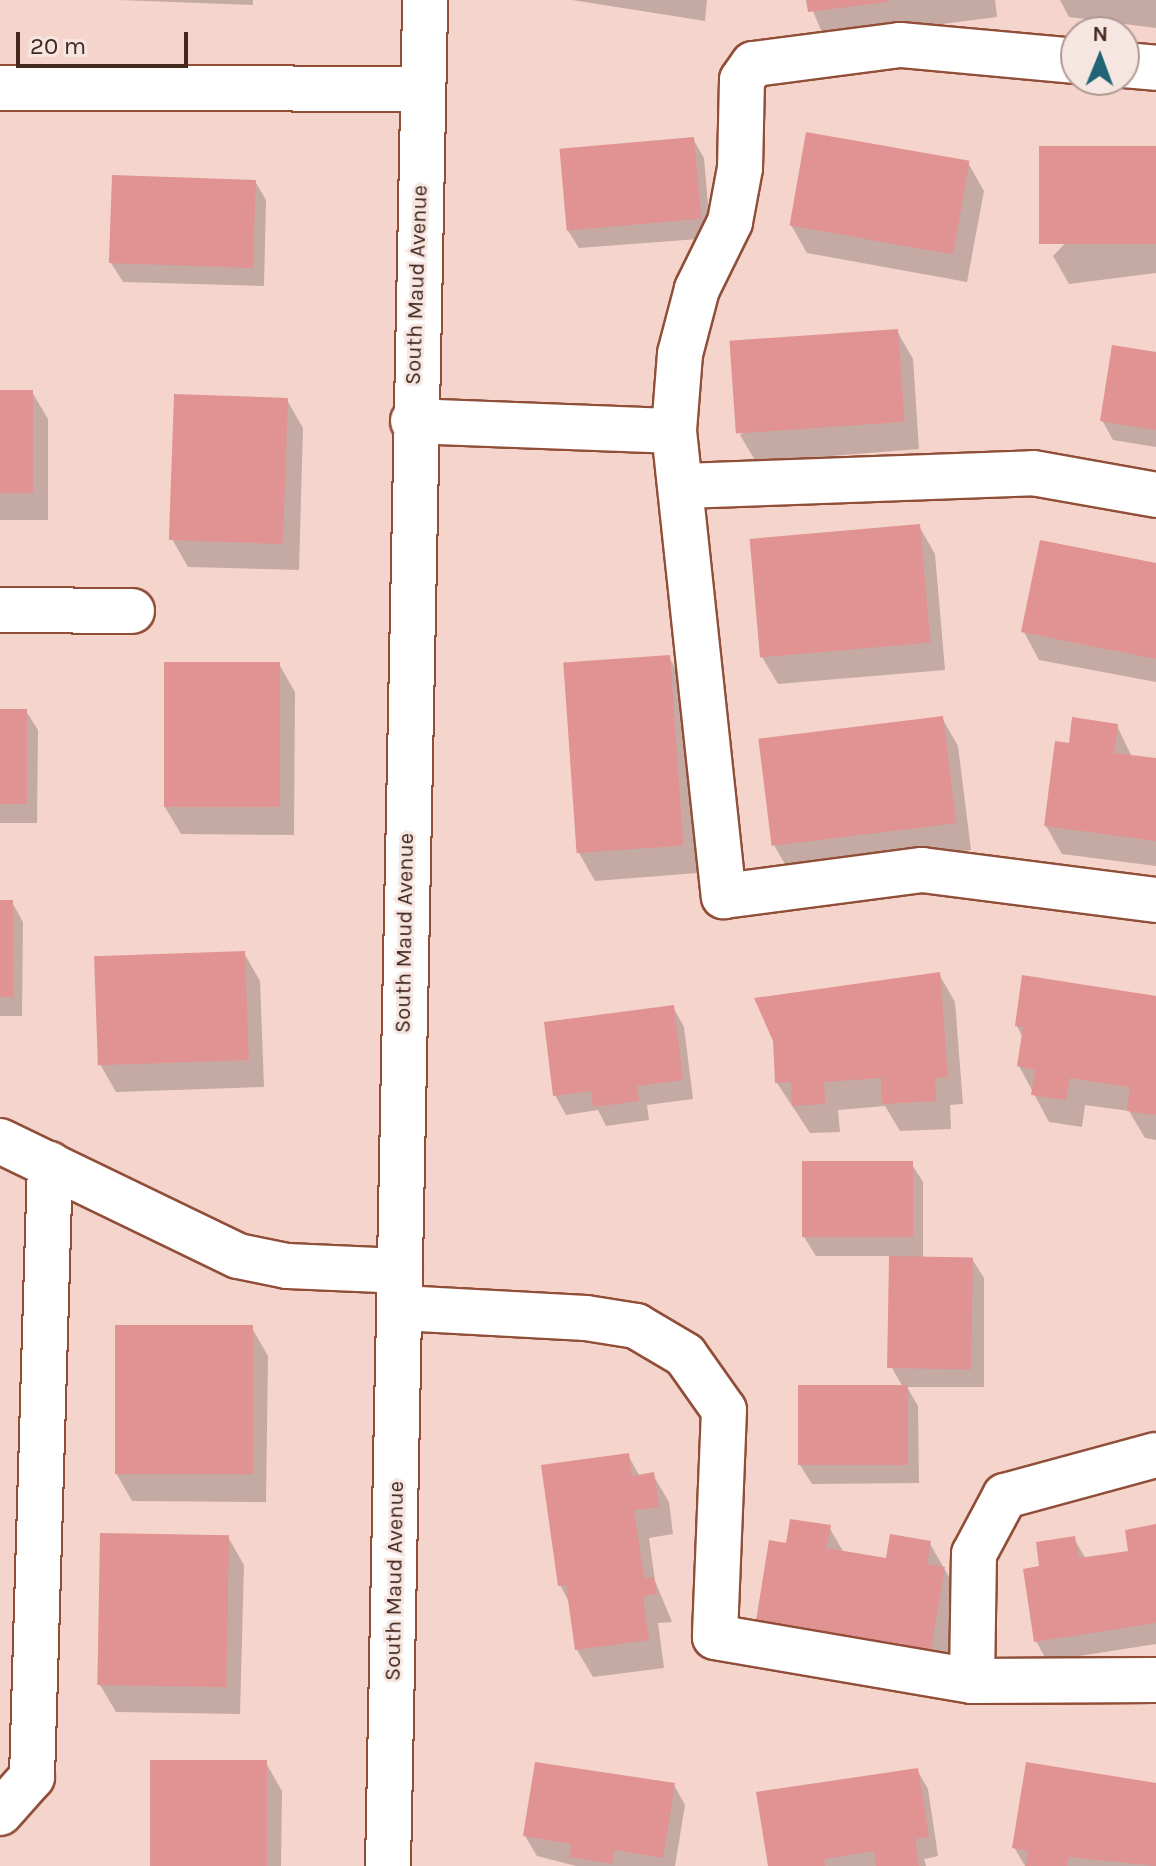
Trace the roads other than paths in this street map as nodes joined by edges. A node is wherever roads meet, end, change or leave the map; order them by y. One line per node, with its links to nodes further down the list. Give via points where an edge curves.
1 (425, 0): 4 (street, South Maud Avenue)
2 (1060, 60): 6 (street, via 900,45 753,64 742,80 740,168 730,222 697,289 680,354)
3 (0, 88): 4 (street)
4 (423, 89): 5 (street, South Maud Avenue)
5 (413, 421): 6 (street); 14 (street, South Maud Avenue)
6 (674, 431): 7 (street)
7 (684, 486): 8 (street, via 1033,473); 11 (street, via 724,896 922,870)
8 (1156, 495)
9 (0, 610): 10 (street)
10 (132, 611)
11 (1156, 900)
12 (0, 1141): 13 (street)
13 (50, 1164): 14 (street, via 238,1256); 18 (street, via 32,1777)
14 (400, 1290): 17 (street, via 636,1326 685,1355 724,1410 715,1637); 19 (street, South Maud Avenue)
15 (1156, 1455): 17 (street, via 1005,1496 974,1554)
16 (1156, 1680): 17 (street)
17 (972, 1681)
18 (0, 1813)
19 (388, 1866)

